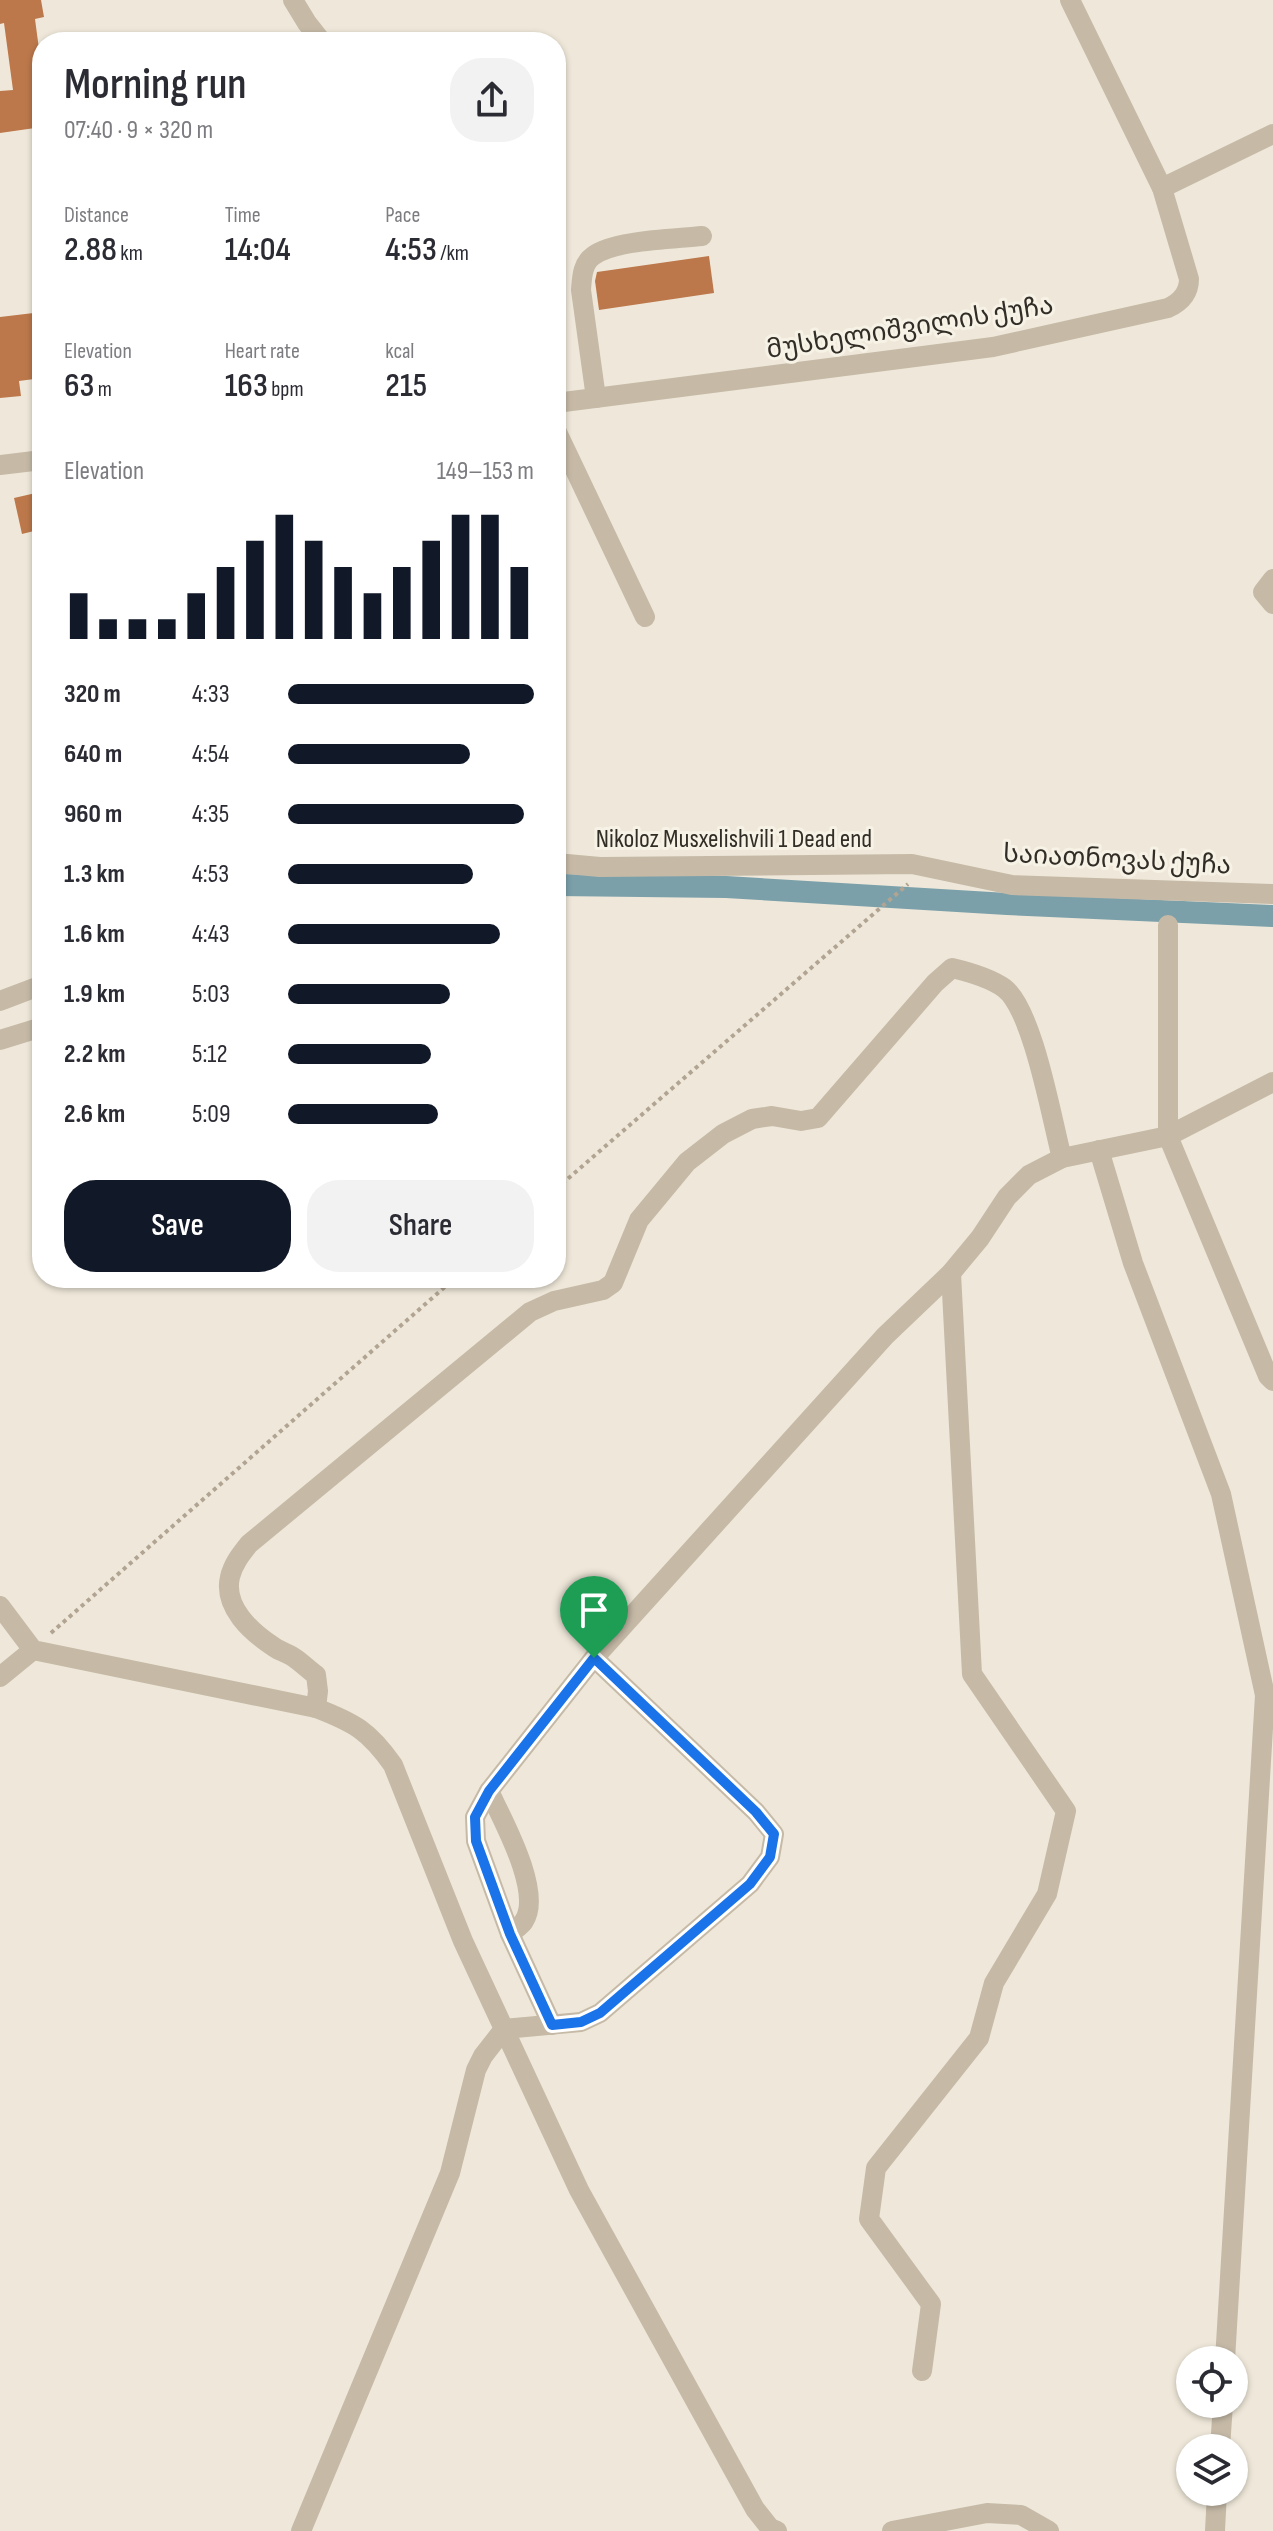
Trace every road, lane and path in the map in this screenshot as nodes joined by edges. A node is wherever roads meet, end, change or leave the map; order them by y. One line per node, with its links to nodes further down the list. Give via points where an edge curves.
1 (293, 0): 3 (street)
2 (1070, 0): 5 (street, მუსხელიშვილის ქუჩა)
3 (314, 32)
4 (1273, 134): 5 (street)
5 (1162, 188): 7 (street, მუსხელიშვილის ქუჩა, via 1189,279 1185,296 1168,308 993,347)
6 (702, 236): 7 (street, via 609,247 586,263 581,290)
7 (596, 398): 8 (street, მუსხელიშვილის ქუჩა)
8 (566, 402)
9 (566, 451): 14 (street)
10 (32, 461): 11 (street)
11 (0, 465)
12 (1273, 579): 13 (street, via 1263,592)
13 (1273, 604)
14 (645, 617)
15 (566, 864): 16 (street, Nikoloz Musxelishvili 1 Dead end)
16 (913, 871): 17 (street, საიათნოვას ქუჩა, via 1012,885); 27 (path, via 847,937)
17 (1273, 894)
18 (1168, 925): 24 (street)
19 (32, 989): 20 (street)
20 (0, 1001)
21 (32, 1030): 22 (street)
22 (0, 1040)
23 (1273, 1082): 24 (street)
24 (1168, 1136): 25 (street); 30 (street)
25 (1099, 1150): 26 (street); 40 (street, via 1133,1263 1221,1494 1265,1695)
26 (1062, 1158): 28 (street, via 1029,1175 1007,1197); 35 (street, via 1027,1021 1006,989 952,968 818,1118 752,1119 723,1134 687,1162 639,1220 613,1283 530,1312 249,1544 229,1579 231,1597 254,1634 316,1675)
27 (566, 1180)
28 (951, 1273): 33 (street, via 885,1336); 41 (street, via 972,1674 1066,1811 1047,1894 994,1983 979,2038 876,2168 869,2219 931,2304)
29 (444, 1288): 32 (path)
30 (1273, 1381)
31 (0, 1606): 32 (street)
32 (33, 1650): 34 (street); 35 (street)
33 (594, 1658): 36 (street); 38 (street, via 774,1834 770,1857 739,1894 600,2013 581,2022)
34 (0, 1677)
35 (316, 1708): 39 (street, via 350,1721 376,1740 393,1765)
36 (489, 1791): 37 (street, via 475,1817 476,1841); 37 (street, via 527,1881 529,1907 524,1922)
37 (510, 1934): 38 (street)
38 (552, 2025): 39 (street)
39 (504, 2029): 43 (street, via 476,2070 450,2173); 44 (street, via 586,2204 755,2509)
40 (1226, 2346)
41 (922, 2371)
42 (1216, 2506): 47 (street)
43 (301, 2531)
44 (777, 2531)
45 (892, 2531): 46 (street, via 987,2513 1021,2515)
46 (1049, 2531)
47 (1215, 2531)

